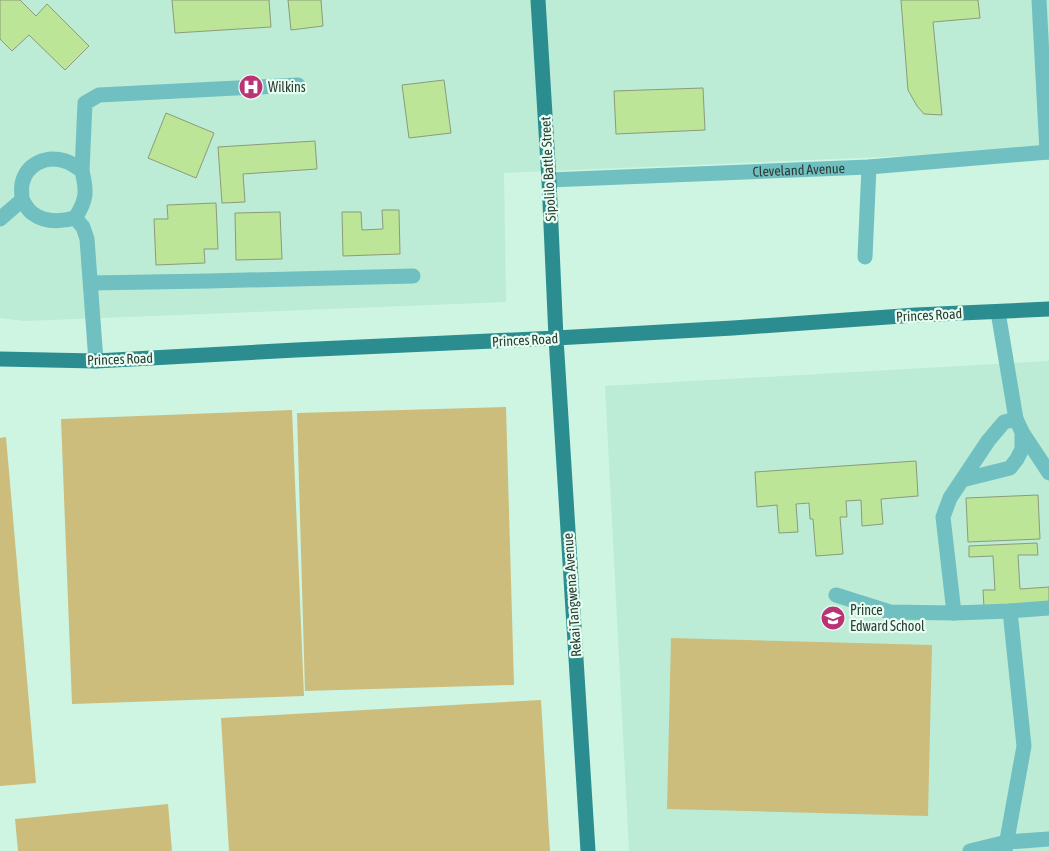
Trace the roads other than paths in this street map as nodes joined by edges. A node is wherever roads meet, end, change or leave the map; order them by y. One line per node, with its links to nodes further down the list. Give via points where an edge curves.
1 (538, 0): 7 (main road, Sipolilo Battle Street)
2 (1039, 0): 4 (street)
3 (298, 85): 6 (street, via 99,95 85,103)
4 (1048, 152): 5 (street, Cleveland Avenue)
5 (869, 167): 7 (street, Cleveland Avenue); 11 (street)
6 (82, 170): 8 (street, via 66,161 51,158 37,162 27,171 21,184); 9 (street, via 85,195 83,206)
7 (549, 180): 16 (main road, Sipolilo Battle Street)
8 (22, 200): 9 (street, via 30,212 45,220 61,222); 10 (street)
9 (75, 218): 13 (street, via 87,239)
10 (0, 220)
11 (865, 257)
12 (413, 276): 13 (street)
13 (91, 283): 18 (street)
14 (1049, 310): 15 (main road, Princes Road)
15 (998, 312): 16 (main road, Princes Road); 19 (street)
16 (556, 338): 18 (main road, Princes Road); 28 (main road, Rekai Tangwena Avenue)
17 (0, 359): 18 (main road, Princes Road)
18 (96, 362)
19 (1019, 425): 20 (street); 21 (street, via 1004,422); 21 (street, via 1022,449 1010,468)
20 (1049, 473)
21 (962, 480): 25 (street, via 943,517)
22 (836, 595): 25 (street, via 890,612)
23 (1049, 608): 24 (street)
24 (1010, 611): 25 (street); 27 (street, via 1024,746)
25 (954, 613)
26 (1049, 839): 27 (street)
27 (1006, 846): 29 (street)
28 (588, 851)
29 (970, 851)

